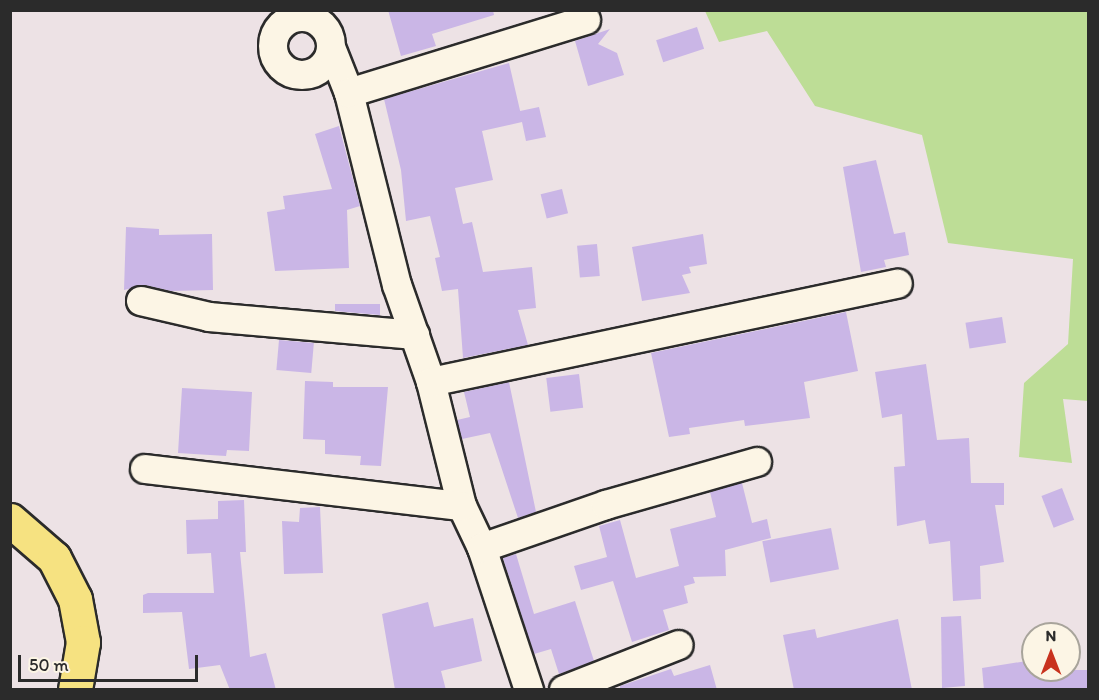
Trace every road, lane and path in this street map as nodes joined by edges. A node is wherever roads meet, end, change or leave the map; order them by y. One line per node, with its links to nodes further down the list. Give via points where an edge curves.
1 (586, 20): 3 (street)
2 (313, 23): 3 (street)
3 (349, 93): 6 (street, via 397,285)
4 (897, 284): 7 (street)
5 (141, 301): 6 (street, via 209,317)
6 (415, 335): 7 (street)
7 (431, 382): 10 (street)
8 (757, 462): 13 (street, via 616,502)
9 (145, 469): 10 (street)
10 (462, 506): 13 (street)
11 (10, 520): 16 (highway, via 54,558 75,599 83,642)
12 (10, 540): 15 (highway, via 47,576 59,601 67,648)
13 (482, 548): 17 (street)
14 (679, 645): 18 (street)
15 (61, 690)
16 (75, 690)
17 (529, 690)
18 (564, 690)

